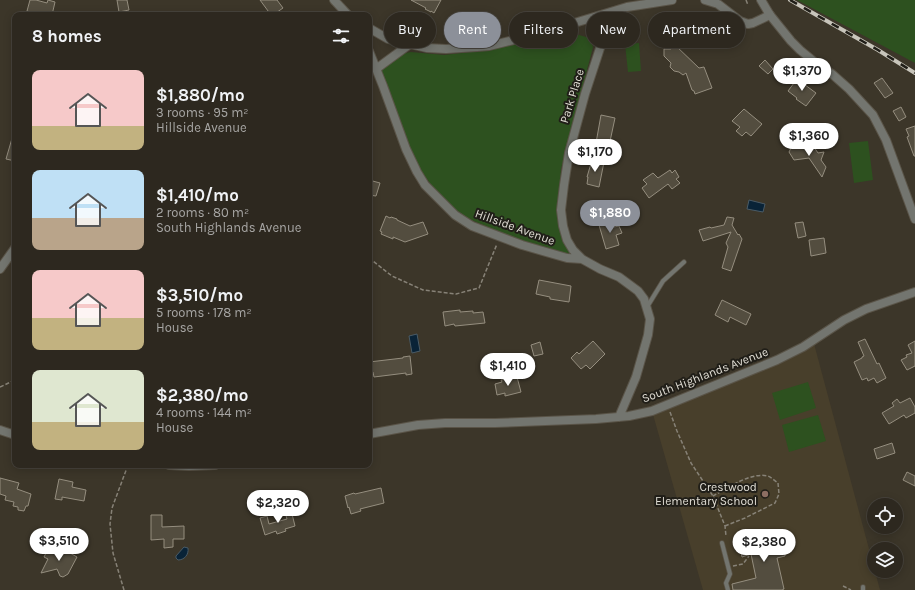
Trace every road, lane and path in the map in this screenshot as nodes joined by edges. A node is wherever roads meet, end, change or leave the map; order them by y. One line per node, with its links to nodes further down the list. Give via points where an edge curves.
1 (334, 0): 8 (street)
2 (672, 0): 7 (street)
3 (705, 0): 10 (street, via 718,4 748,24)
4 (746, 0): 6 (path)
5 (763, 3): 10 (street)
6 (748, 5)
7 (620, 10): 9 (street)
8 (345, 12)
9 (613, 12)
10 (770, 15): 19 (street, via 800,50 849,88 873,115 886,140)
11 (586, 20): 15 (street, via 489,46)
12 (372, 30): 13 (street)
13 (384, 37)
14 (405, 48): 18 (street)
15 (426, 48)
16 (600, 48): 22 (street, Park Place, via 575,128 562,198 561,210 567,240)
17 (372, 59): 18 (street, Hillside Avenue)
18 (376, 69): 20 (street, Hillside Avenue, via 417,172 455,215 472,226)
19 (915, 219)
20 (499, 236): 22 (street, Hillside Avenue, via 567,258); 23 (path, via 479,288 456,294 422,290 392,276)
21 (12, 252): 25 (street)
22 (582, 259): 27 (street, Hillside Avenue, via 618,277 638,291)
23 (372, 260)
24 (684, 262): 27 (lane, via 663,281)
25 (0, 269)
26 (915, 292): 30 (street, South Highlands Avenue, via 866,309 778,360)
27 (647, 307): 31 (street, Hillside Avenue, via 650,319 648,335 636,377)
28 (12, 382): 29 (path)
29 (0, 388)
30 (668, 405): 31 (street, South Highlands Avenue, via 652,411); 36 (path, via 690,463)
31 (619, 417): 33 (street, South Highlands Avenue, via 540,422 445,422)
32 (0, 430): 34 (street)
33 (372, 433)
34 (12, 434)
35 (127, 468): 43 (path, via 112,508 110,524 114,553)
36 (713, 496): 37 (path); 37 (path, via 743,480 758,476 769,476 778,483 779,494 775,503)
37 (725, 526): 38 (path)
38 (726, 536)
39 (722, 543): 41 (lane)
40 (749, 556): 41 (path, via 743,564)
41 (728, 567): 44 (lane)
42 (843, 586): 45 (path)
43 (124, 590)
44 (728, 590)
45 (851, 590)

